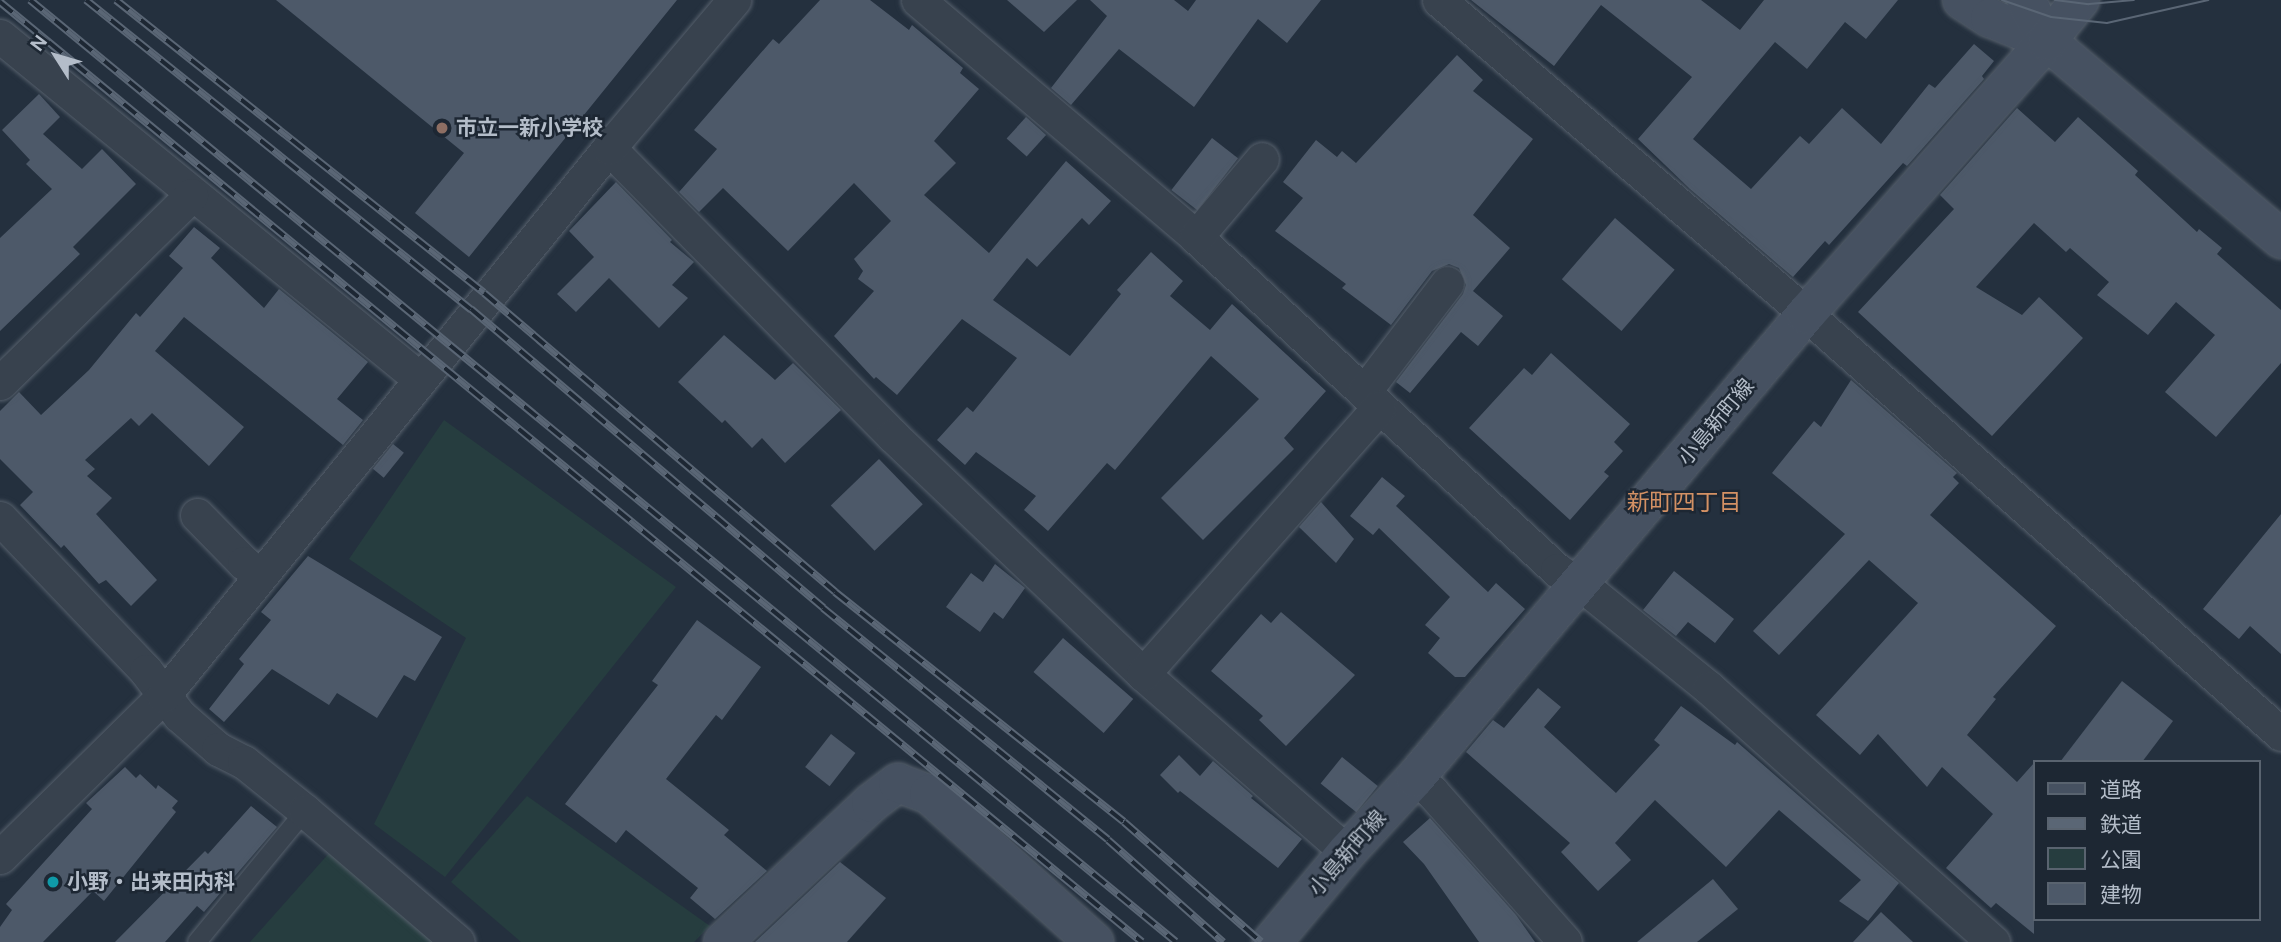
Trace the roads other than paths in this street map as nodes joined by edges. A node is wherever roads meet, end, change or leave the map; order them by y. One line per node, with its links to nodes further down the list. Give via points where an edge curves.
1 (734, 0): 9 (street)
2 (919, 0): 12 (street)
3 (1439, 0): 15 (street)
4 (1962, 0): 8 (main road, via 1990,18)
5 (2026, 0): 8 (main road)
6 (2080, 0): 8 (main road, 小島新町線)
7 (0, 36): 11 (street)
8 (2047, 41): 13 (main road); 15 (main road, 小島新町線)
9 (609, 148): 16 (street); 23 (street, via 893,436)
10 (1262, 159): 12 (street)
11 (191, 195): 16 (street); 17 (street)
12 (1196, 237): 18 (street)
13 (2281, 239)
14 (1447, 283): 18 (street)
15 (1806, 314): 22 (main road, 小島新町線); 25 (street)
16 (420, 379): 21 (street)
17 (0, 383)
18 (1371, 400): 22 (street, via 1557,570); 23 (street)
19 (197, 515): 21 (street)
20 (0, 518): 24 (street, via 146,671)
21 (260, 574): 24 (street)
22 (1579, 584): 26 (main road, 小島新町線); 36 (street, via 1709,688)
23 (1143, 674): 28 (street)
24 (163, 696): 27 (street, via 218,749 244,762); 29 (street)
25 (2281, 734)
26 (1415, 778): 28 (main road, 小島新町線); 35 (street)
27 (305, 811): 30 (lane); 31 (street)
28 (1347, 852): 34 (main road, 小島新町線)
29 (0, 857)
30 (197, 942)
31 (458, 942)
32 (723, 942): 33 (main road, via 898,783 929,794)
33 (1094, 942)
34 (1272, 942)
35 (1565, 942)
36 (1993, 942)

